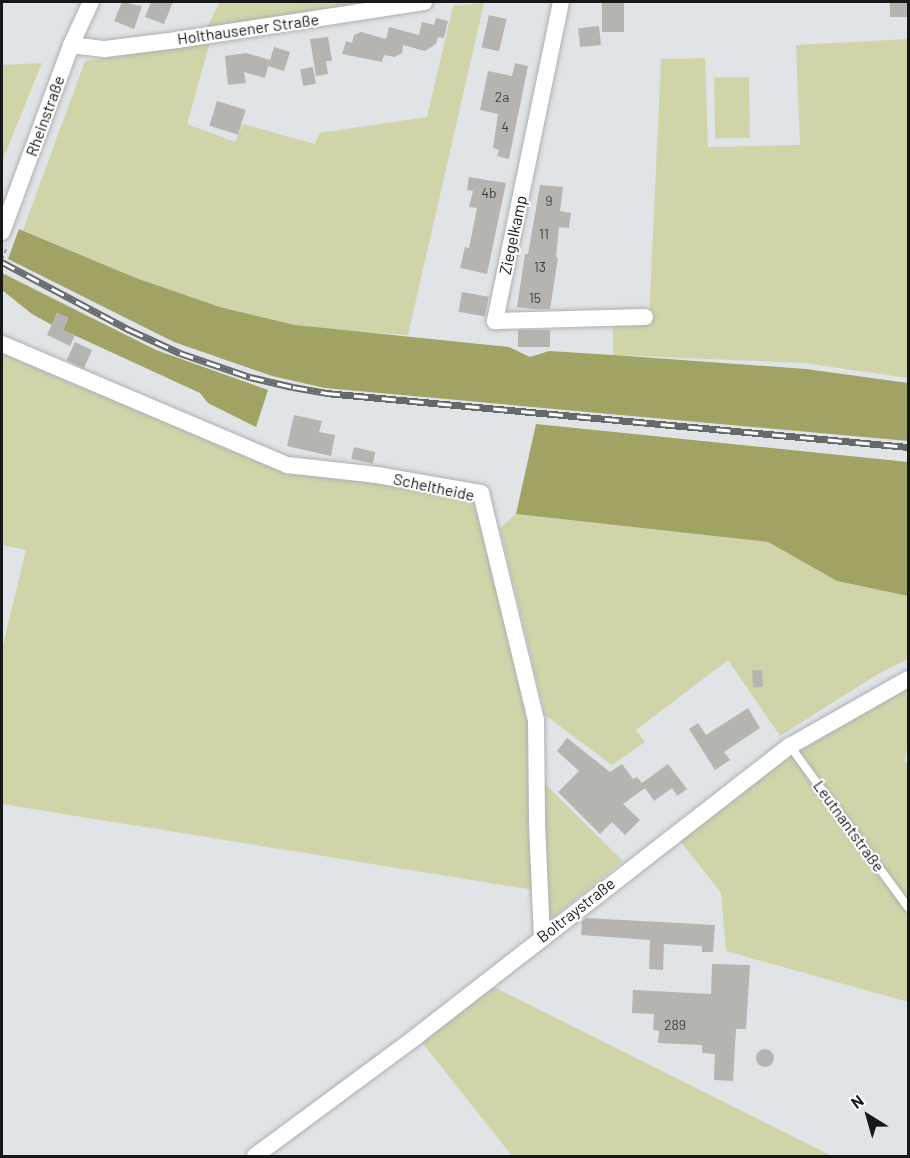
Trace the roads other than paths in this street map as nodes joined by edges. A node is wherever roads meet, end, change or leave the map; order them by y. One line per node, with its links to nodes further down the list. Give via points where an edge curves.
1 (91, 2): 4 (street, Rheinstraße)
2 (424, 2): 4 (street, Holthausener Straße, via 105,49)
3 (561, 2): 6 (street, Ziegelkamp, via 495,321)
4 (71, 45): 5 (street, Rheinstraße)
5 (2, 232)
6 (645, 317)
7 (2, 344): 11 (street, Scheltheide, via 287,465 481,493 536,720)
8 (909, 679): 9 (street, Boltraystraße)
9 (790, 746): 10 (lane, Leutnantstraße); 11 (street, Boltraystraße)
10 (909, 907)
11 (542, 937): 12 (street, Boltraystraße)
12 (255, 1156)

